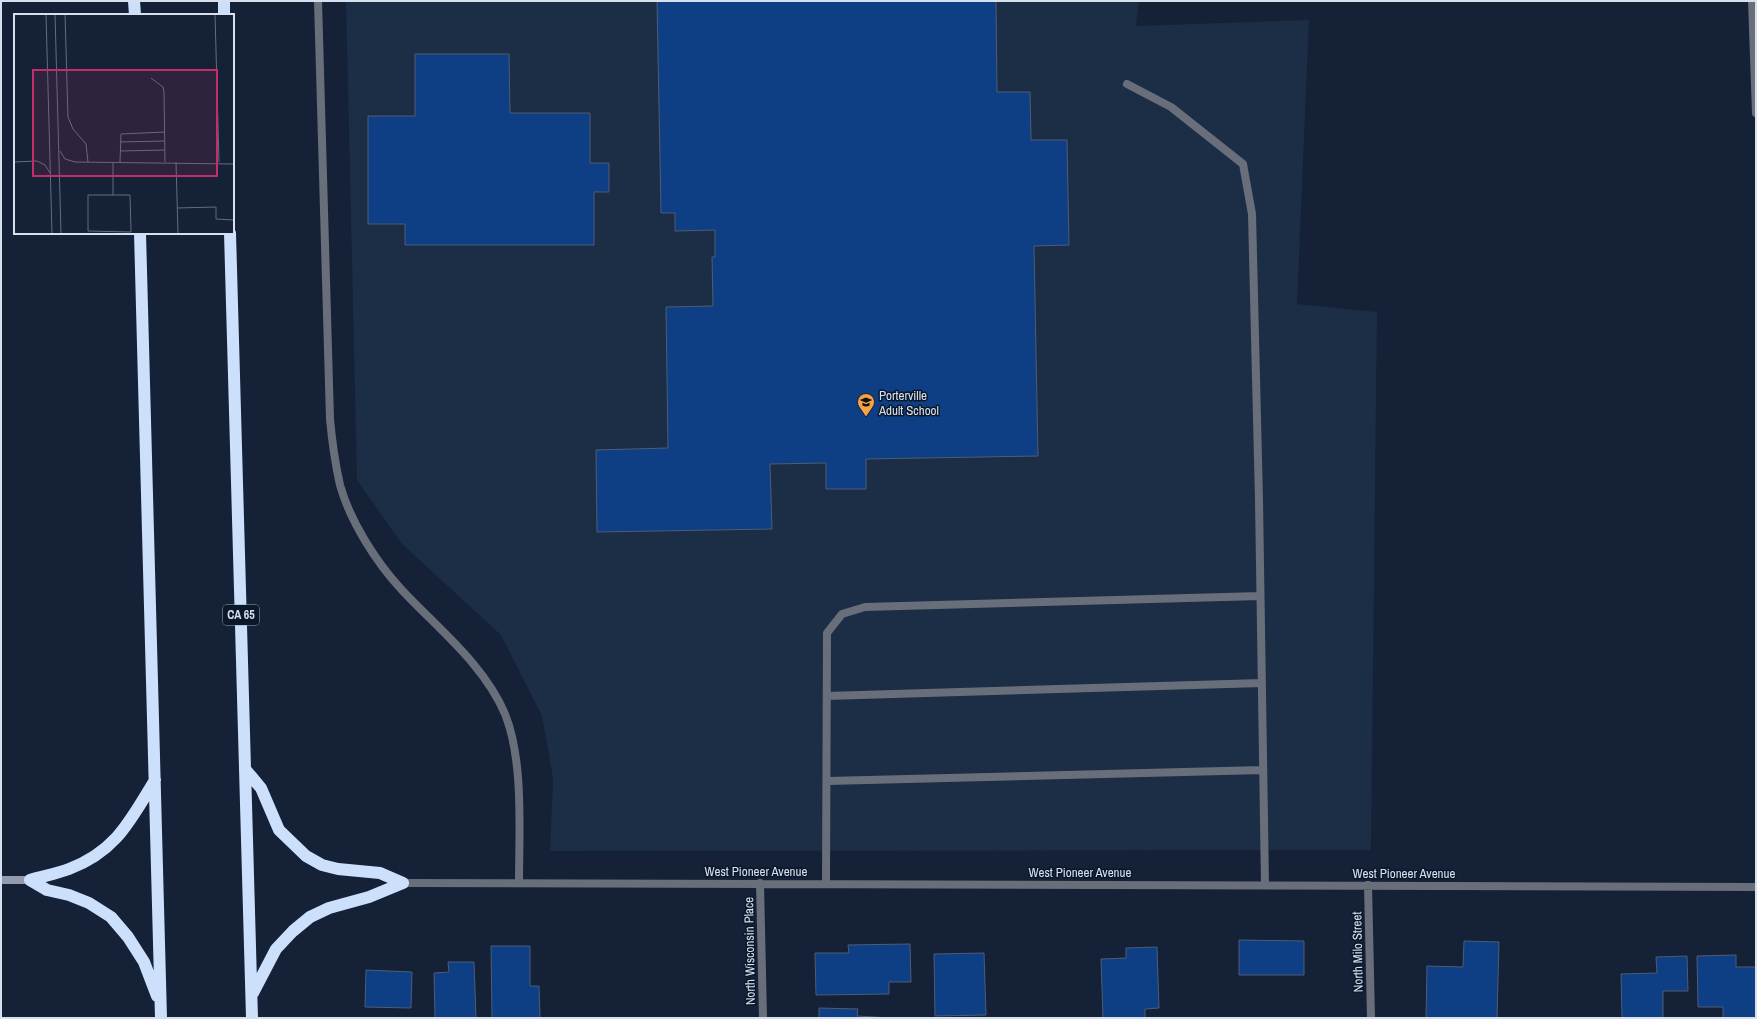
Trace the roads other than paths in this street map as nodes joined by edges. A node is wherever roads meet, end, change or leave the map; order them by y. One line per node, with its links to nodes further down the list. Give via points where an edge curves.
1 (134, 1): 5 (highway)
2 (224, 1): 6 (highway)
3 (318, 1): 21 (street, via 330,419 340,486 350,512 381,565 401,589 456,644 490,687 505,715 514,747 518,787)
4 (1752, 1): 8 (street)
5 (135, 14)
6 (224, 14)
7 (1127, 84): 11 (street, via 1171,107 1243,164 1252,214)
8 (1756, 113)
9 (140, 234): 16 (highway)
10 (230, 234): 14 (highway, CA 65)
11 (1260, 596): 12 (street); 13 (street, via 865,607 842,614 827,633)
12 (1262, 683): 13 (street); 15 (street)
13 (827, 696): 17 (street)
14 (245, 769): 20 (highway, via 261,788 279,830 306,856 322,865 380,874); 27 (highway, CA 65)
15 (1263, 770): 17 (street); 24 (street)
16 (155, 780): 19 (highway, via 130,822 114,842 85,862 67,870); 28 (highway)
17 (827, 781): 23 (street)
18 (1, 880): 19 (street)
19 (30, 880): 28 (highway, via 47,890 70,895 89,903 111,917 144,962)
20 (403, 883): 21 (street, West Pioneer Avenue); 27 (highway, via 310,917 276,949)
21 (519, 883): 22 (street, West Pioneer Avenue)
22 (760, 883): 23 (street, West Pioneer Avenue); 30 (street, North Wisconsin Place)
23 (826, 884): 24 (street, West Pioneer Avenue)
24 (1265, 885): 25 (street, West Pioneer Avenue)
25 (1368, 885): 26 (street, West Pioneer Avenue); 31 (street, North Milo Street)
26 (1756, 887)
27 (251, 997): 29 (highway, CA 65)
28 (161, 1012)
29 (252, 1018)
30 (763, 1018)
31 (1371, 1018)

